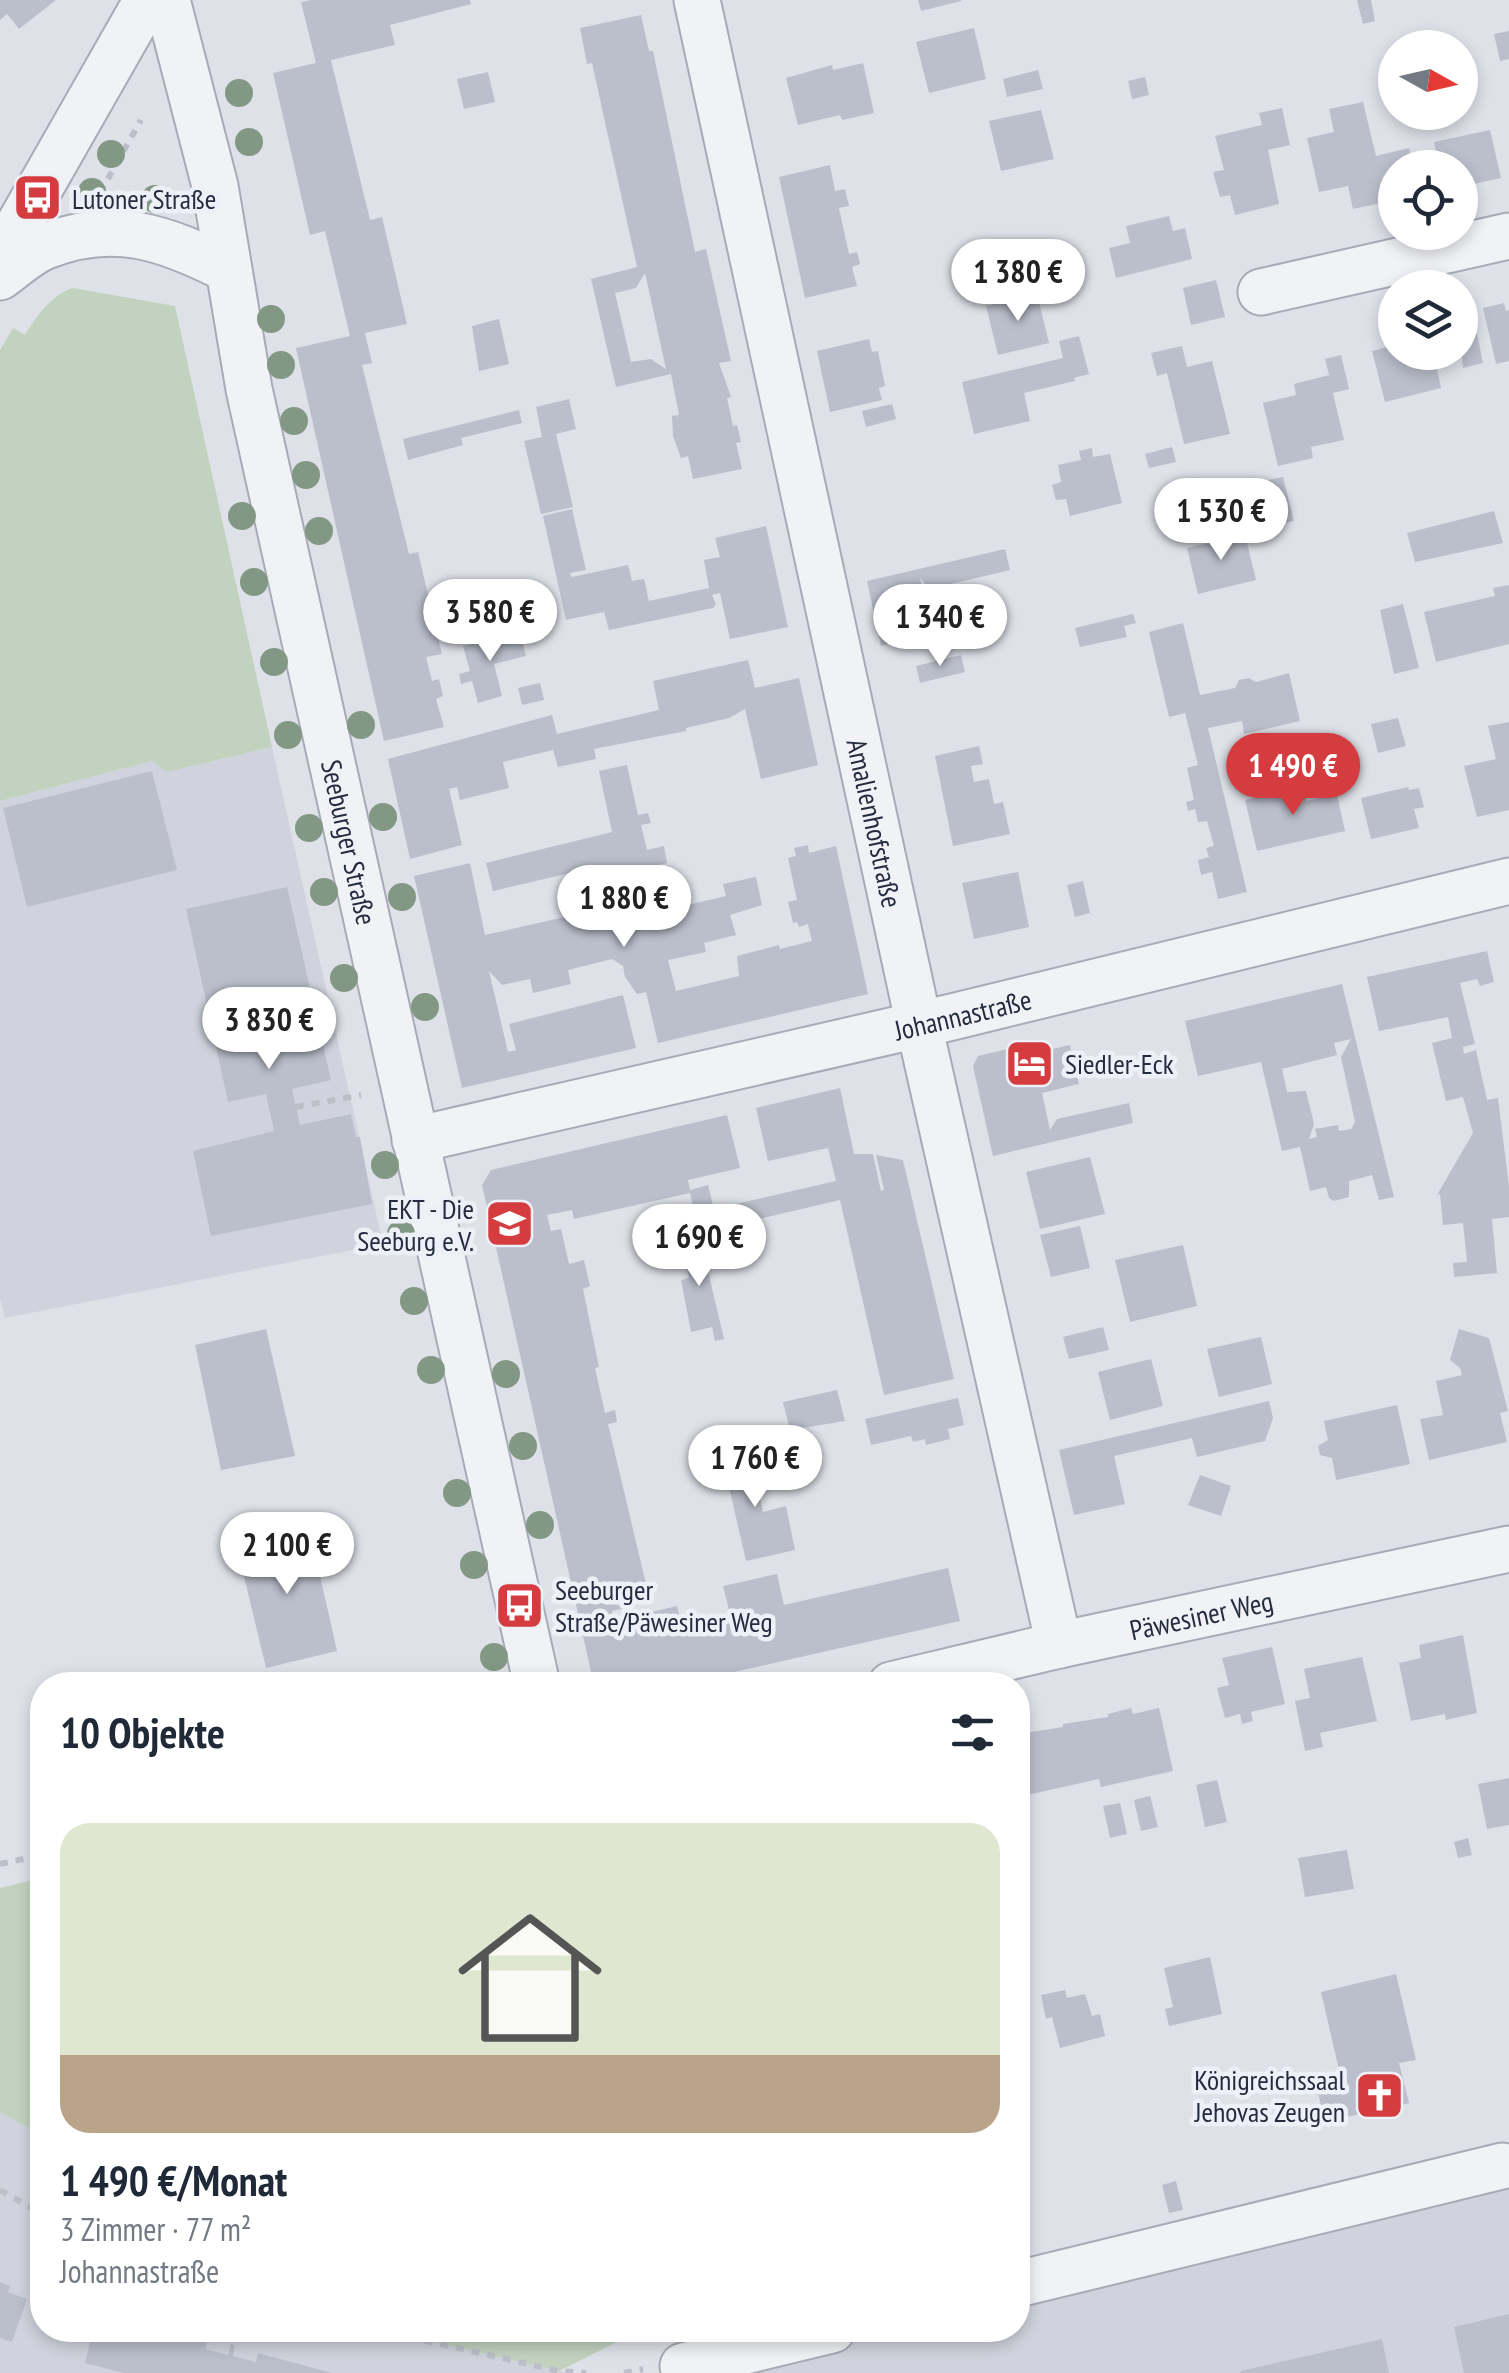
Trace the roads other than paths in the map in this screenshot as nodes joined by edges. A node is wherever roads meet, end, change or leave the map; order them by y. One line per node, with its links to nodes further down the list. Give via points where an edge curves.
1 (147, 0): 5 (street)
2 (166, 0): 6 (street, Seeburger Straße, via 211,170)
3 (697, 0): 10 (street, Amalienhofstraße)
4 (1509, 236): 8 (street)
5 (0, 258)
6 (227, 270): 7 (street, via 139,233 87,235 44,246); 11 (street, Seeburger Straße)
7 (0, 277)
8 (1261, 292)
9 (1509, 881): 10 (street, Johannastraße)
10 (919, 1025): 11 (street, Johannastraße); 13 (street, Amalienhofstraße)
11 (414, 1140): 14 (street, Seeburger Straße)
12 (1509, 1549): 13 (street, Päwesiner Weg)
13 (1059, 1645): 15 (street, Päwesiner Weg)
14 (534, 1672)
15 (946, 1672)
16 (1502, 2166): 17 (street)
17 (1030, 2281)
18 (768, 2342): 19 (street)
19 (672, 2360)

